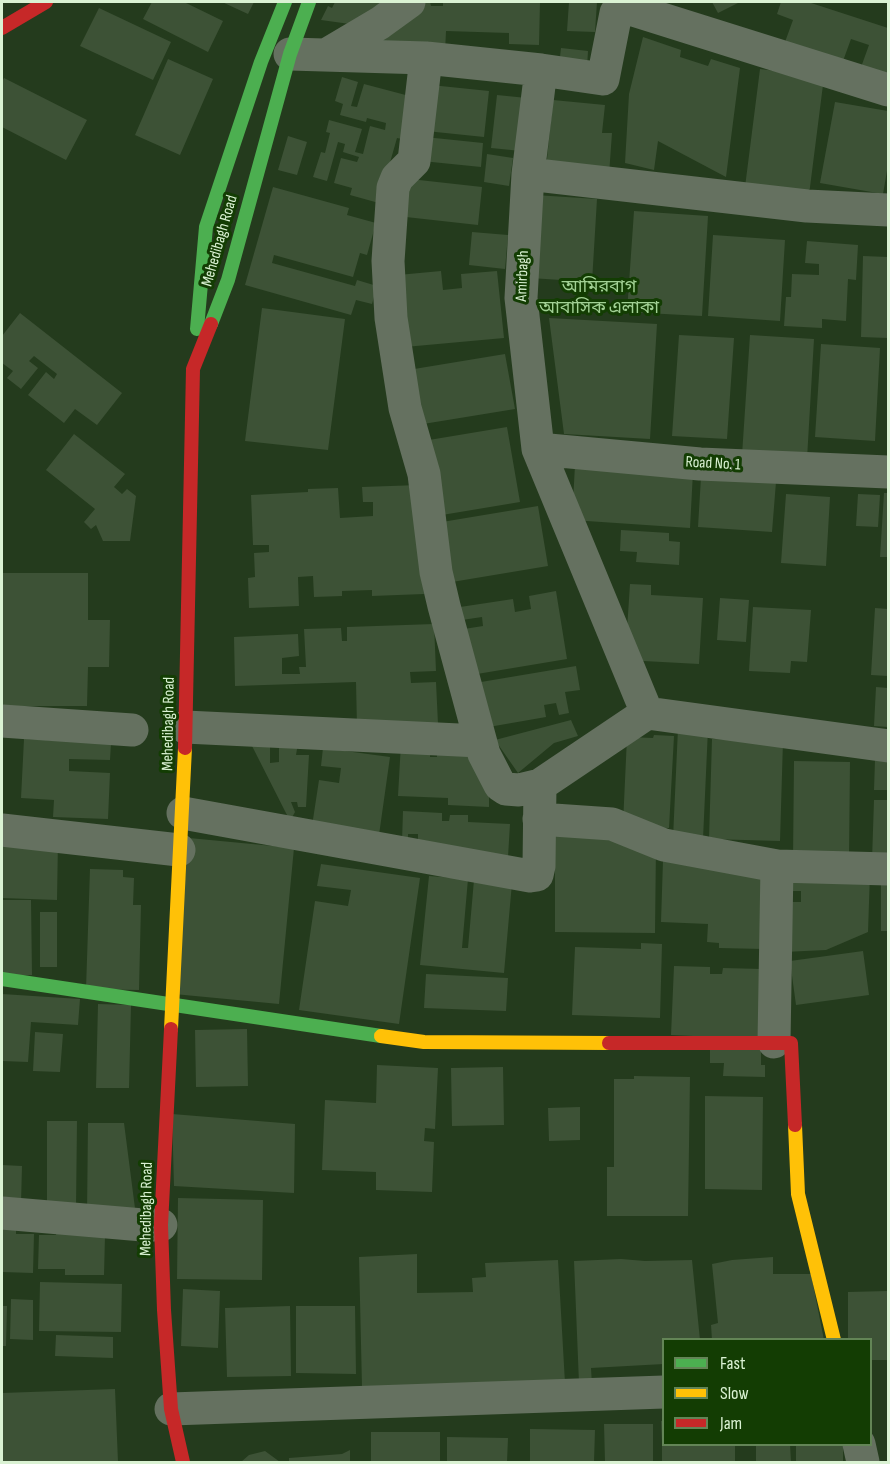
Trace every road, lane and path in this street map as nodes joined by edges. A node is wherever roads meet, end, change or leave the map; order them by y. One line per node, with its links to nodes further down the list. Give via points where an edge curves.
1 (46, 2): 5 (main road)
2 (285, 2): 13 (main road, via 206,227)
3 (309, 2): 6 (main road, Mehedibagh Road)
4 (409, 2): 7 (street)
5 (2, 28)
6 (290, 54): 7 (street); 13 (main road, Mehedibagh Road, via 228,280)
7 (326, 55): 8 (street)
8 (426, 58): 9 (street); 20 (street, via 414,161 393,188 388,261 391,318 405,408 424,474 439,583)
9 (541, 70): 10 (street, via 603,79 616,13 627,8); 11 (street, Amirbagh)
10 (888, 90)
11 (528, 174): 12 (street, via 807,206); 14 (street, Amirbagh, via 520,298)
12 (888, 210)
13 (194, 369): 18 (main road, Mehedibagh Road)
14 (538, 449): 15 (street, Road No. 1, via 700,464); 16 (street, Amirbagh)
15 (888, 472)
16 (647, 712): 21 (street); 22 (street)
17 (2, 721): 19 (street)
18 (185, 727): 20 (street); 23 (main road, Mehedibagh Road)
19 (132, 730)
20 (480, 741): 22 (street, via 500,785 519,790)
21 (888, 746)
22 (540, 785): 24 (street)
23 (183, 813): 24 (street, via 530,876 537,874 539,866); 26 (main road, Mehedibagh Road)
24 (539, 819): 27 (street, via 612,824 664,845)
25 (2, 830): 26 (street)
26 (179, 850): 30 (main road, Mehedibagh Road)
27 (777, 866): 28 (street); 31 (street)
28 (888, 869)
29 (2, 979): 30 (main road)
30 (171, 1005): 31 (main road, via 424,1042); 33 (main road, Mehedibagh Road)
31 (774, 1042): 34 (main road, via 792,1045 798,1194)
32 (2, 1213): 33 (street)
33 (161, 1225): 36 (main road, Mehedibagh Road)
34 (834, 1338)
35 (662, 1392): 36 (street)
36 (171, 1409): 38 (main road, Mehedibagh Road)
37 (859, 1446): 39 (street)
38 (183, 1462)
39 (863, 1462)

